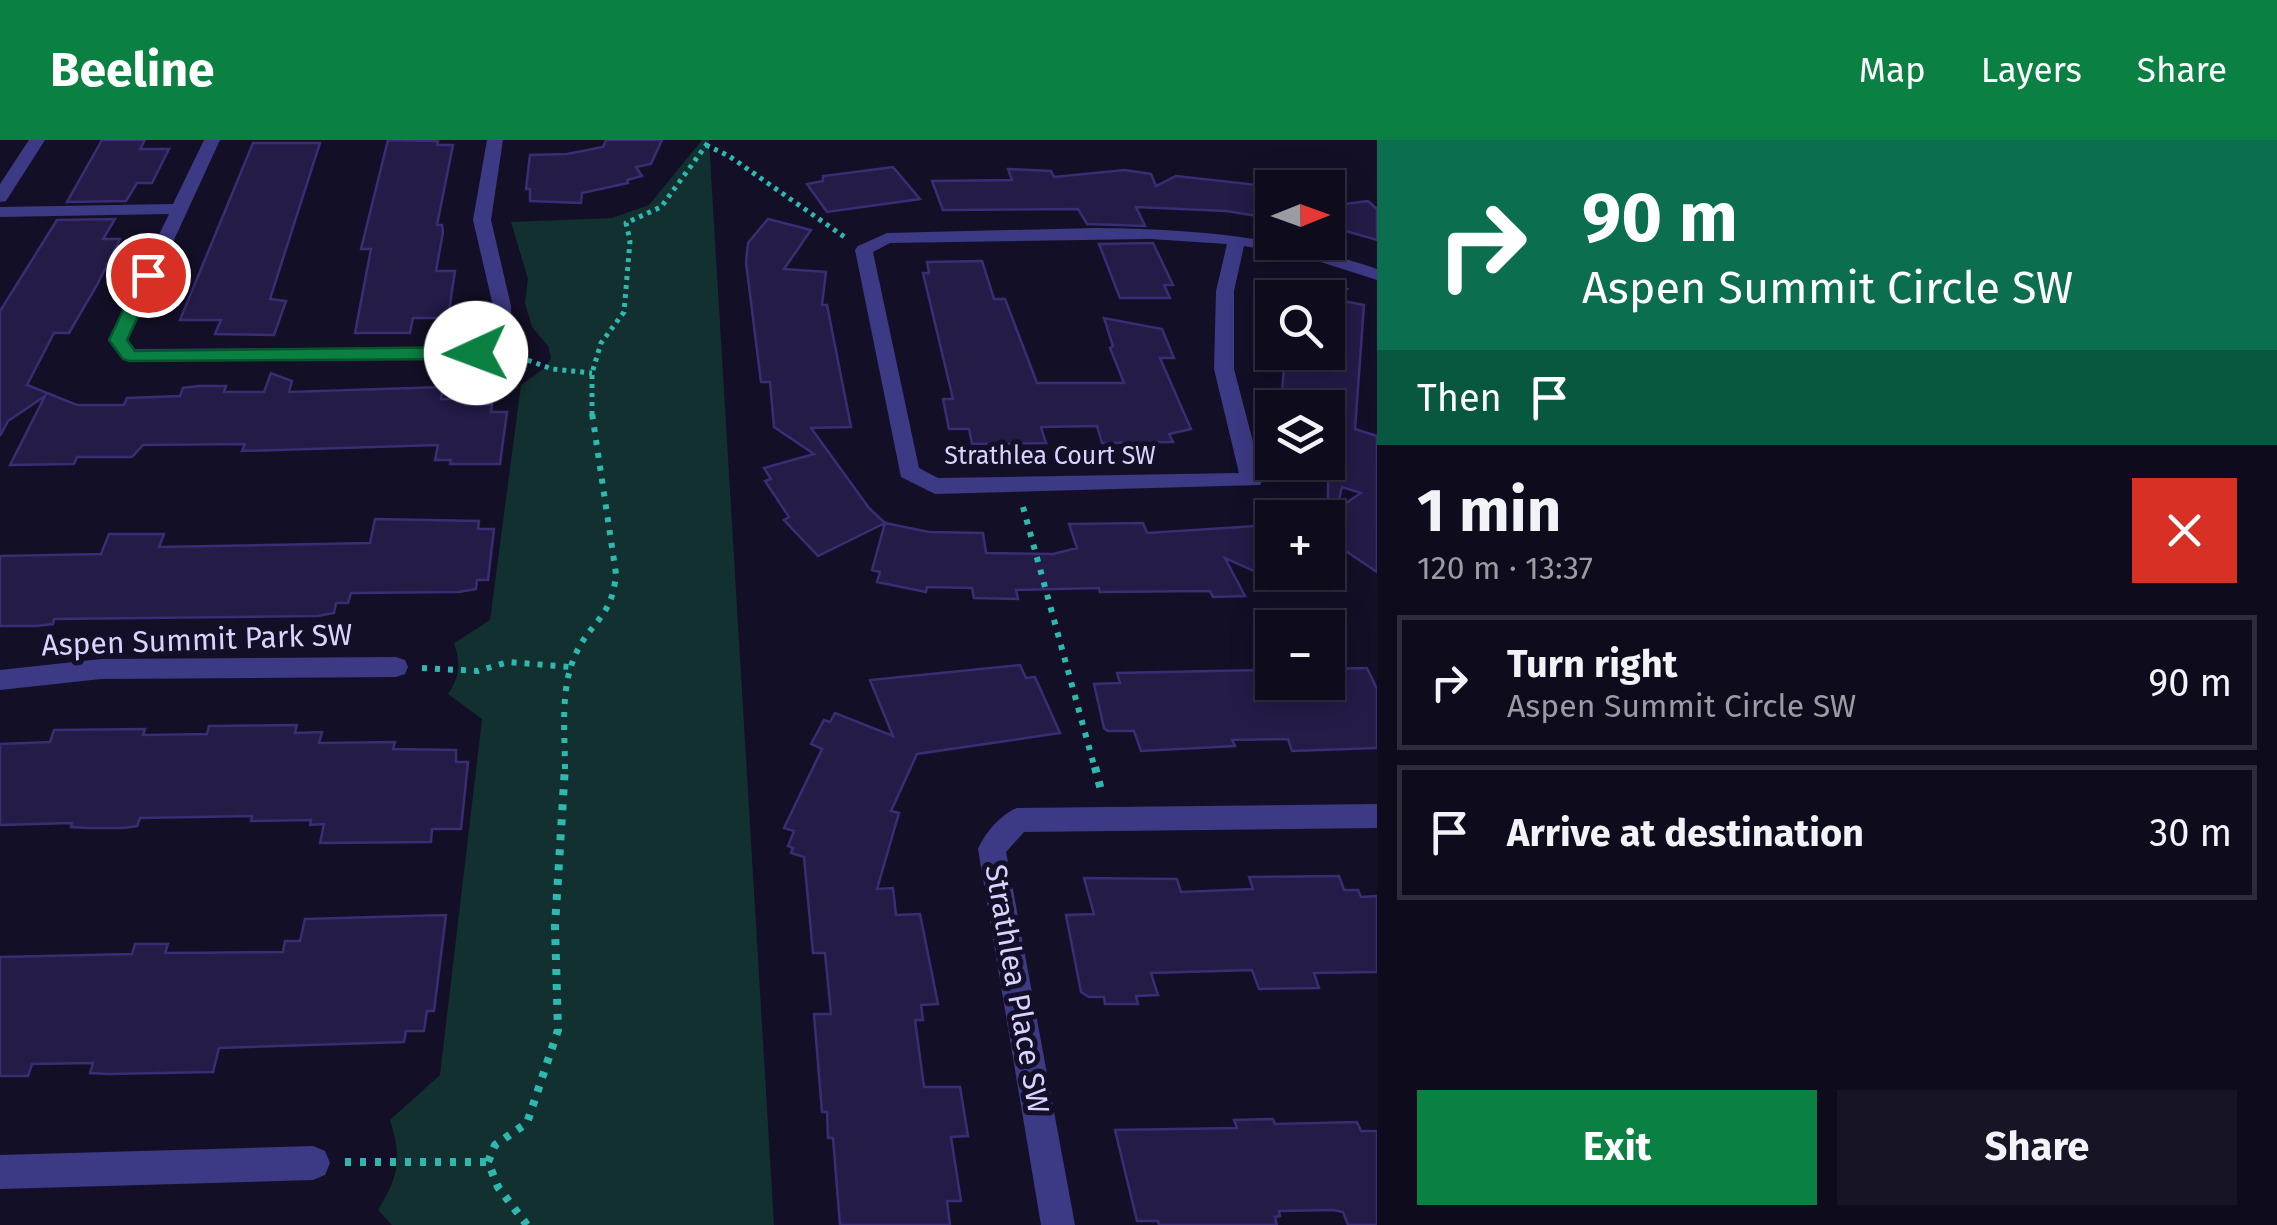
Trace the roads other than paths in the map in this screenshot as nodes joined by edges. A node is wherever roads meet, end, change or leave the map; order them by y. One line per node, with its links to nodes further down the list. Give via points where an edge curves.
1 (38, 140): 4 (street)
2 (212, 140): 5 (street)
3 (495, 140): 5 (street, via 482,220 502,306 501,332 476,353 129,355 118,340)
4 (0, 198)
5 (179, 210): 6 (street)
6 (0, 212)
7 (1236, 241): 7 (street, Strathlea Court SW, via 1224,291 1224,369 1252,480 936,486 909,472 864,250 887,238 1155,235); 8 (street, via 1303,251)
8 (1377, 275)
9 (396, 667): 10 (street, Aspen Summit Park SW, via 101,669)
10 (0, 680)
11 (1377, 816): 14 (street, Strathlea Place SW, via 1018,820 992,849)
12 (312, 1164): 13 (street)
13 (0, 1172)
14 (1058, 1225)

